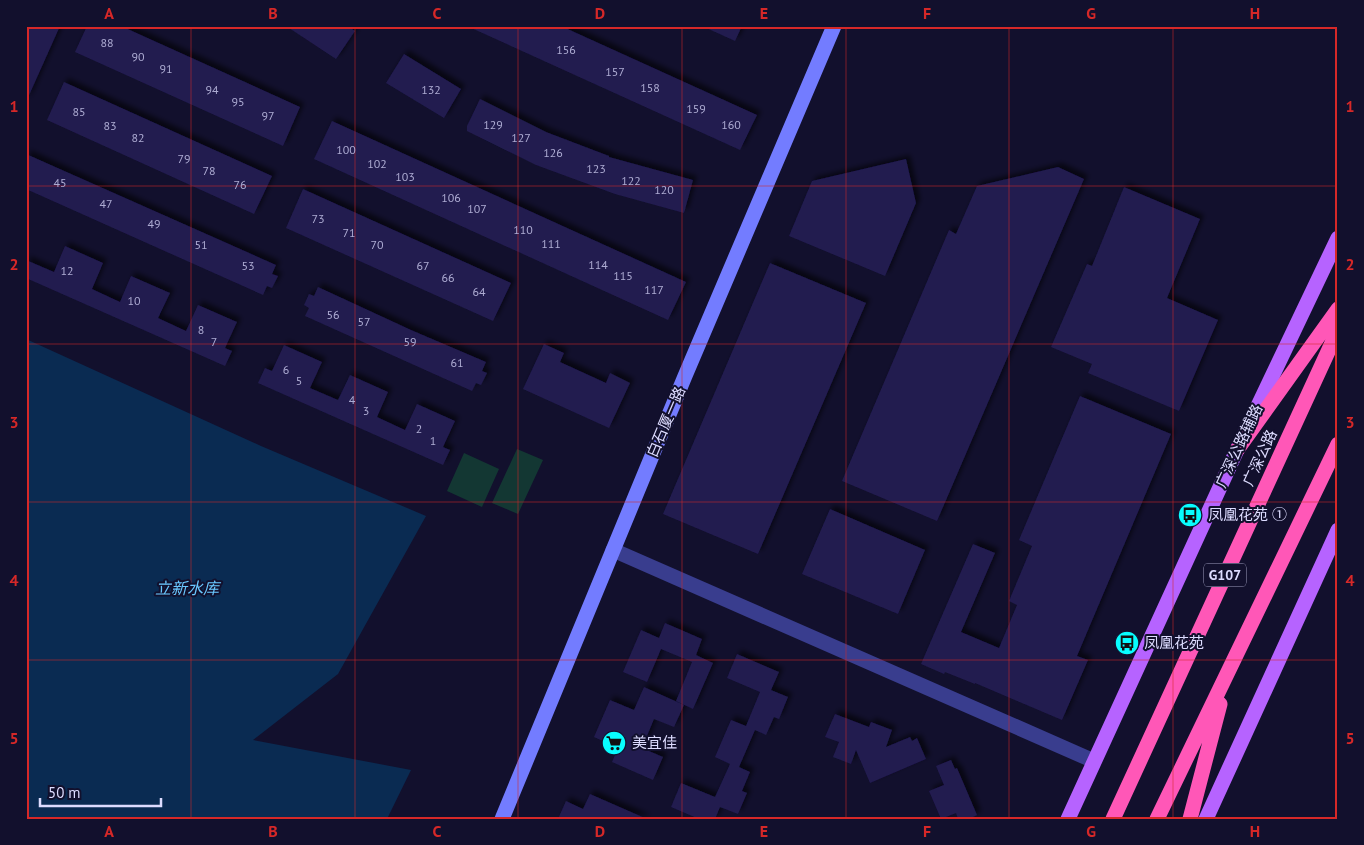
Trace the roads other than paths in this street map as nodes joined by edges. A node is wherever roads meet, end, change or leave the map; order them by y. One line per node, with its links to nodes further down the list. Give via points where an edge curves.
1 (834, 26): 8 (street, 白石厦一路)
2 (1338, 238): 6 (main road, 广深公路辅路)
3 (1338, 309): 6 (highway)
4 (1338, 330): 13 (highway, 广深公路 / G107)
5 (1338, 444): 9 (highway, G107)
6 (1237, 450): 10 (main road, 广深公路辅路)
7 (1338, 530): 16 (main road)
8 (613, 550): 10 (street); 11 (street, 白石厦一路)
9 (1228, 671): 14 (highway, G107); 15 (highway)
10 (1094, 761): 12 (main road, 广深公路辅路)
11 (502, 819)
12 (1068, 819)
13 (1113, 819)
14 (1157, 819)
15 (1190, 819)
16 (1206, 819)

